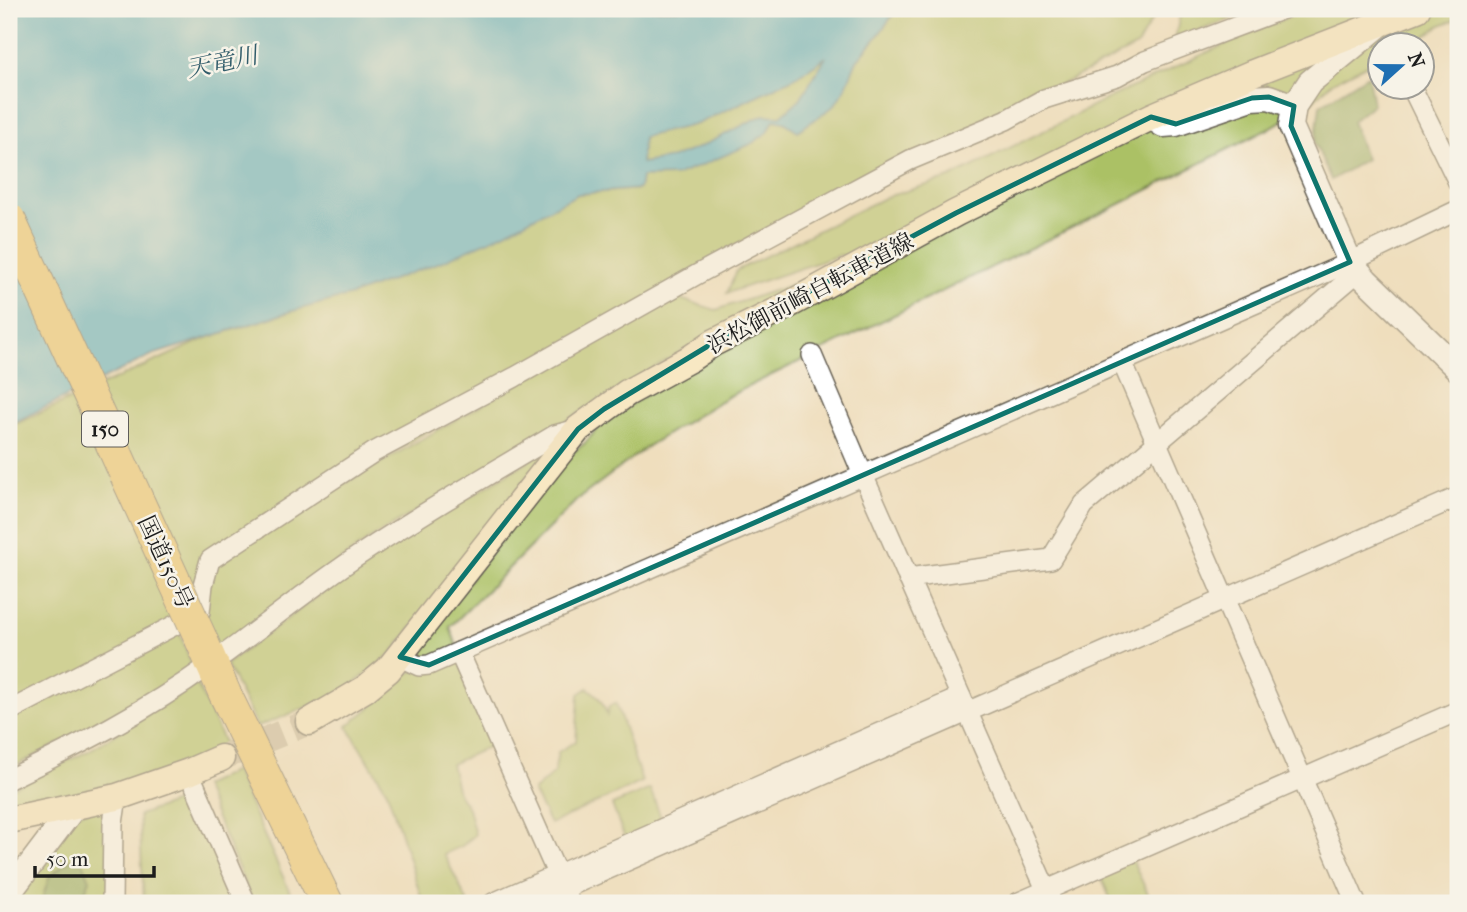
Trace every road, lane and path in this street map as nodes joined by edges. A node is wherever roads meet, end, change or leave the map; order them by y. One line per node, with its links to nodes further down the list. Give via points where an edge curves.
1 (1283, 9): 24 (street, via 1117,76 1044,99 910,160 374,452 210,560 200,612)
2 (1417, 9): 3 (main road, 浜松御前崎自転車道線)
3 (1383, 22): 5 (street, via 1310,82); 6 (main road, 浜松御前崎自転車道線)
4 (1419, 102): 7 (street)
5 (1294, 106): 6 (street, via 1261,97 1176,124 1163,125); 10 (street, via 1291,125)
6 (1151, 117): 14 (main road, 浜松御前崎自転車道線, via 956,213 713,344 627,393)
7 (1458, 182)
8 (1458, 210): 10 (street)
9 (9, 219): 20 (highway, 国道150号 / 150, bridge)
10 (1354, 267): 12 (street); 13 (street); 15 (street)
11 (812, 355): 16 (street)
12 (1454, 359)
13 (1122, 362): 15 (street); 16 (street)
14 (578, 429): 20 (street, via 555,435 419,516); 22 (main road, 浜松御前崎自転車道線)
15 (1156, 442): 18 (street, via 1084,505 1051,559); 19 (street)
16 (863, 475): 18 (street); 21 (street)
17 (1458, 496): 19 (street)
18 (908, 578): 23 (street)
19 (1224, 598): 23 (street); 30 (street)
20 (206, 651): 29 (street, via 133,716); 39 (highway, 国道150号 / 150)
21 (459, 652): 22 (street, via 419,666); 34 (street)
22 (400, 657): 26 (main road, 浜松御前崎自転車道線, via 365,689)
23 (964, 704): 34 (street, via 665,828); 36 (street)
24 (9, 711)
25 (1458, 712): 30 (street)
26 (309, 722)
27 (221, 758): 28 (main road)
28 (189, 772): 31 (main road); 38 (street)
29 (9, 779)
30 (1303, 780): 36 (street); 43 (street)
31 (117, 797): 32 (main road); 37 (street)
32 (75, 806): 33 (main road); 35 (street)
33 (9, 820)
34 (564, 889): 40 (street); 41 (street)
35 (9, 893)
36 (1050, 897): 42 (street)
37 (112, 903)
38 (246, 903)
39 (327, 903)
40 (493, 903)
41 (531, 903)
42 (1017, 903)
43 (1356, 903)

